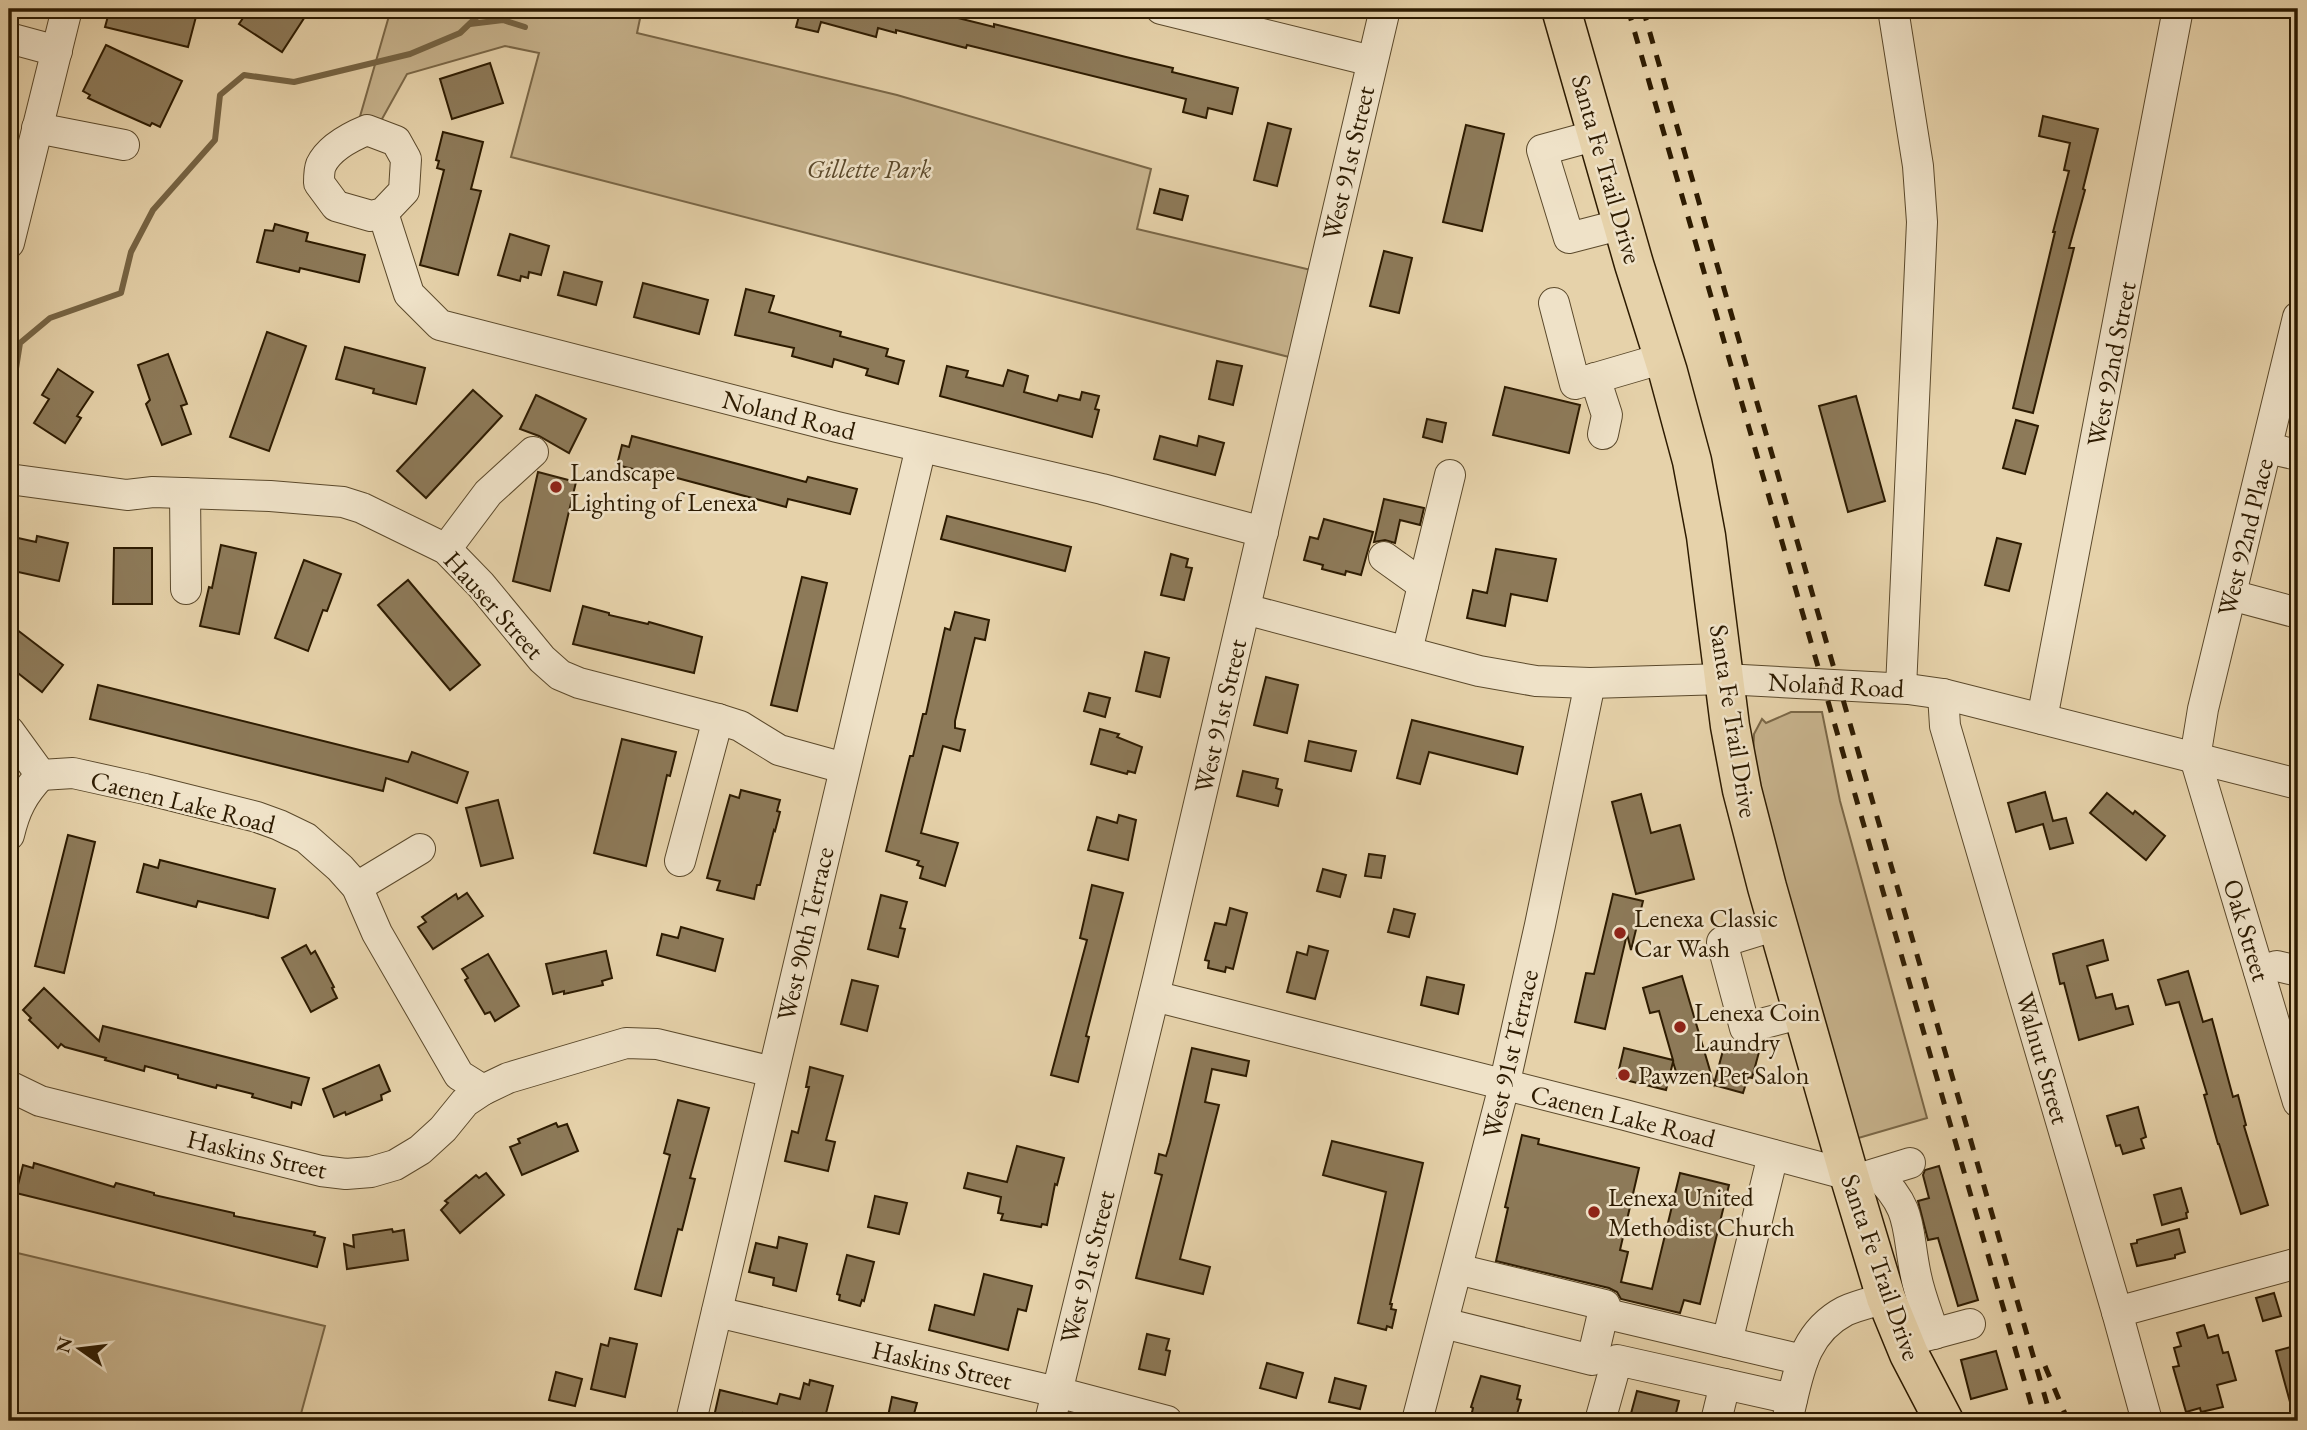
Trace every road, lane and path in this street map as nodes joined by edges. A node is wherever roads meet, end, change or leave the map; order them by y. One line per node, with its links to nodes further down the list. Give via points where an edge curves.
1 (67, 9): 8 (street)
2 (1161, 9): 9 (street)
3 (1385, 9): 9 (street, West 91st Street)
4 (1561, 9): 11 (main road, Santa Fe Trail Drive)
5 (1893, 9): 39 (street, via 1918,166 1922,222)
6 (2178, 9): 42 (street, West 92nd Street)
7 (9, 38): 8 (street)
8 (57, 51): 10 (street)
9 (1372, 61): 28 (street, West 91st Street)
10 (37, 128): 12 (street); 15 (street)
11 (1597, 135): 14 (main road, Santa Fe Trail Drive); 14 (street, via 1542,150 1569,238)
12 (124, 145)
13 (383, 213): 21 (street, Noland Road, via 409,294 440,325)
14 (1623, 224): 18 (main road, Santa Fe Trail Drive)
15 (9, 243)
16 (1554, 303): 19 (street, via 1575,384)
17 (2298, 317): 22 (street, West 92nd Place)
18 (1664, 358): 19 (street); 37 (main road, Santa Fe Trail Drive, via 1692,461)
19 (1595, 378): 20 (street, via 1607,415)
20 (1603, 434)
21 (921, 447): 28 (street, Noland Road); 45 (street, West 90th Terrace)
22 (2266, 448): 24 (street); 33 (street, West 92nd Place)
23 (533, 452): 29 (street, via 488,493)
24 (2298, 455)
25 (1450, 475): 31 (street)
26 (9, 479): 27 (street, Hauser Street, via 127,495)
27 (185, 493): 29 (street, Hauser Street, via 343,502); 32 (street)
28 (1263, 532): 34 (street, West 91st Street)
29 (446, 549): 41 (street, Hauser Street, via 560,675)
30 (1384, 557): 31 (street)
31 (1423, 585): 36 (street)
32 (186, 589)
33 (2231, 595): 35 (street); 44 (street, West 92nd Place)
34 (1245, 609): 36 (street, Noland Road); 55 (street, West 91st Street)
35 (2298, 613)
36 (1407, 651): 38 (street, Noland Road, via 1536,681)
37 (1724, 678): 38 (street, Noland Road); 39 (street, Noland Road); 52 (main road, Santa Fe Trail Drive, via 1742,790)
38 (1590, 683): 59 (street, West 91st Terrace)
39 (1901, 688): 40 (street, Noland Road)
40 (1944, 694): 42 (street, Noland Road); 70 (street, Walnut Street, via 1945,726)
41 (718, 719): 45 (street, Hauser Street, via 740,726 779,750); 50 (street)
42 (2042, 719): 44 (street, Noland Road)
43 (9, 731): 46 (street)
44 (2195, 758): 47 (street, Noland Road); 53 (street, Oak Street)
45 (844, 768): 57 (street, West 90th Terrace)
46 (41, 775): 48 (street, via 26,791); 51 (street, Caenen Lake Road, via 73,774 279,825 306,838)
47 (2298, 784)
48 (9, 835)
49 (420, 849): 51 (street)
50 (680, 861)
51 (357, 887): 60 (street, Caenen Lake Road, via 377,933 459,1075)
52 (1777, 925): 56 (main road, Santa Fe Trail Drive); 56 (street, via 1722,942 1745,1028)
53 (2259, 971): 54 (street, via 2277,966); 61 (street, Oak Street)
54 (2298, 971)
55 (1154, 996): 59 (street, Caenen Lake Road); 77 (street, West 91st Street)
56 (1803, 1013): 64 (main road, Santa Fe Trail Drive)
57 (773, 1072): 60 (street, via 657,1044 626,1043 508,1078); 68 (street, West 90th Terrace)
58 (9, 1086): 60 (street, Haskins Street, via 40,1101 346,1174 371,1172 412,1155)
59 (1504, 1086): 62 (street, Caenen Lake Road); 66 (street, West 91st Terrace)
60 (483, 1090)
61 (2298, 1102)
62 (1773, 1155): 64 (street, Caenen Lake Road); 74 (street)
63 (1910, 1163): 64 (street)
64 (1858, 1177): 67 (main road, Santa Fe Trail Drive); 73 (street, via 1894,1190 1906,1214)
65 (2298, 1263): 70 (street)
66 (1457, 1269): 69 (street, via 1605,1305); 71 (street, West 91st Terrace)
67 (1886, 1298): 73 (main road, Santa Fe Trail Drive); 75 (street, via 1829,1321 1815,1335)
68 (717, 1312): 77 (street, Haskins Street); 79 (street, West 90th Terrace)
69 (1603, 1312): 71 (street, via 1591,1360); 74 (street)
70 (2117, 1312): 86 (street, Walnut Street)
71 (1443, 1323): 82 (street, West 91st Terrace)
72 (1970, 1324): 73 (street)
73 (1919, 1338): 85 (main road, Santa Fe Trail Drive)
74 (1727, 1342): 75 (street)
75 (1803, 1360): 78 (street)
76 (1725, 1384): 78 (street); 83 (street, via 1617,1360); 84 (street)
77 (1057, 1392): 80 (street, West 91st Street); 81 (street, Haskins Street)
78 (1790, 1410)
79 (691, 1421)
80 (1049, 1421)
81 (1167, 1421)
82 (1418, 1421)
83 (1600, 1421)
84 (1716, 1421)
85 (1944, 1421)
86 (2147, 1421)

